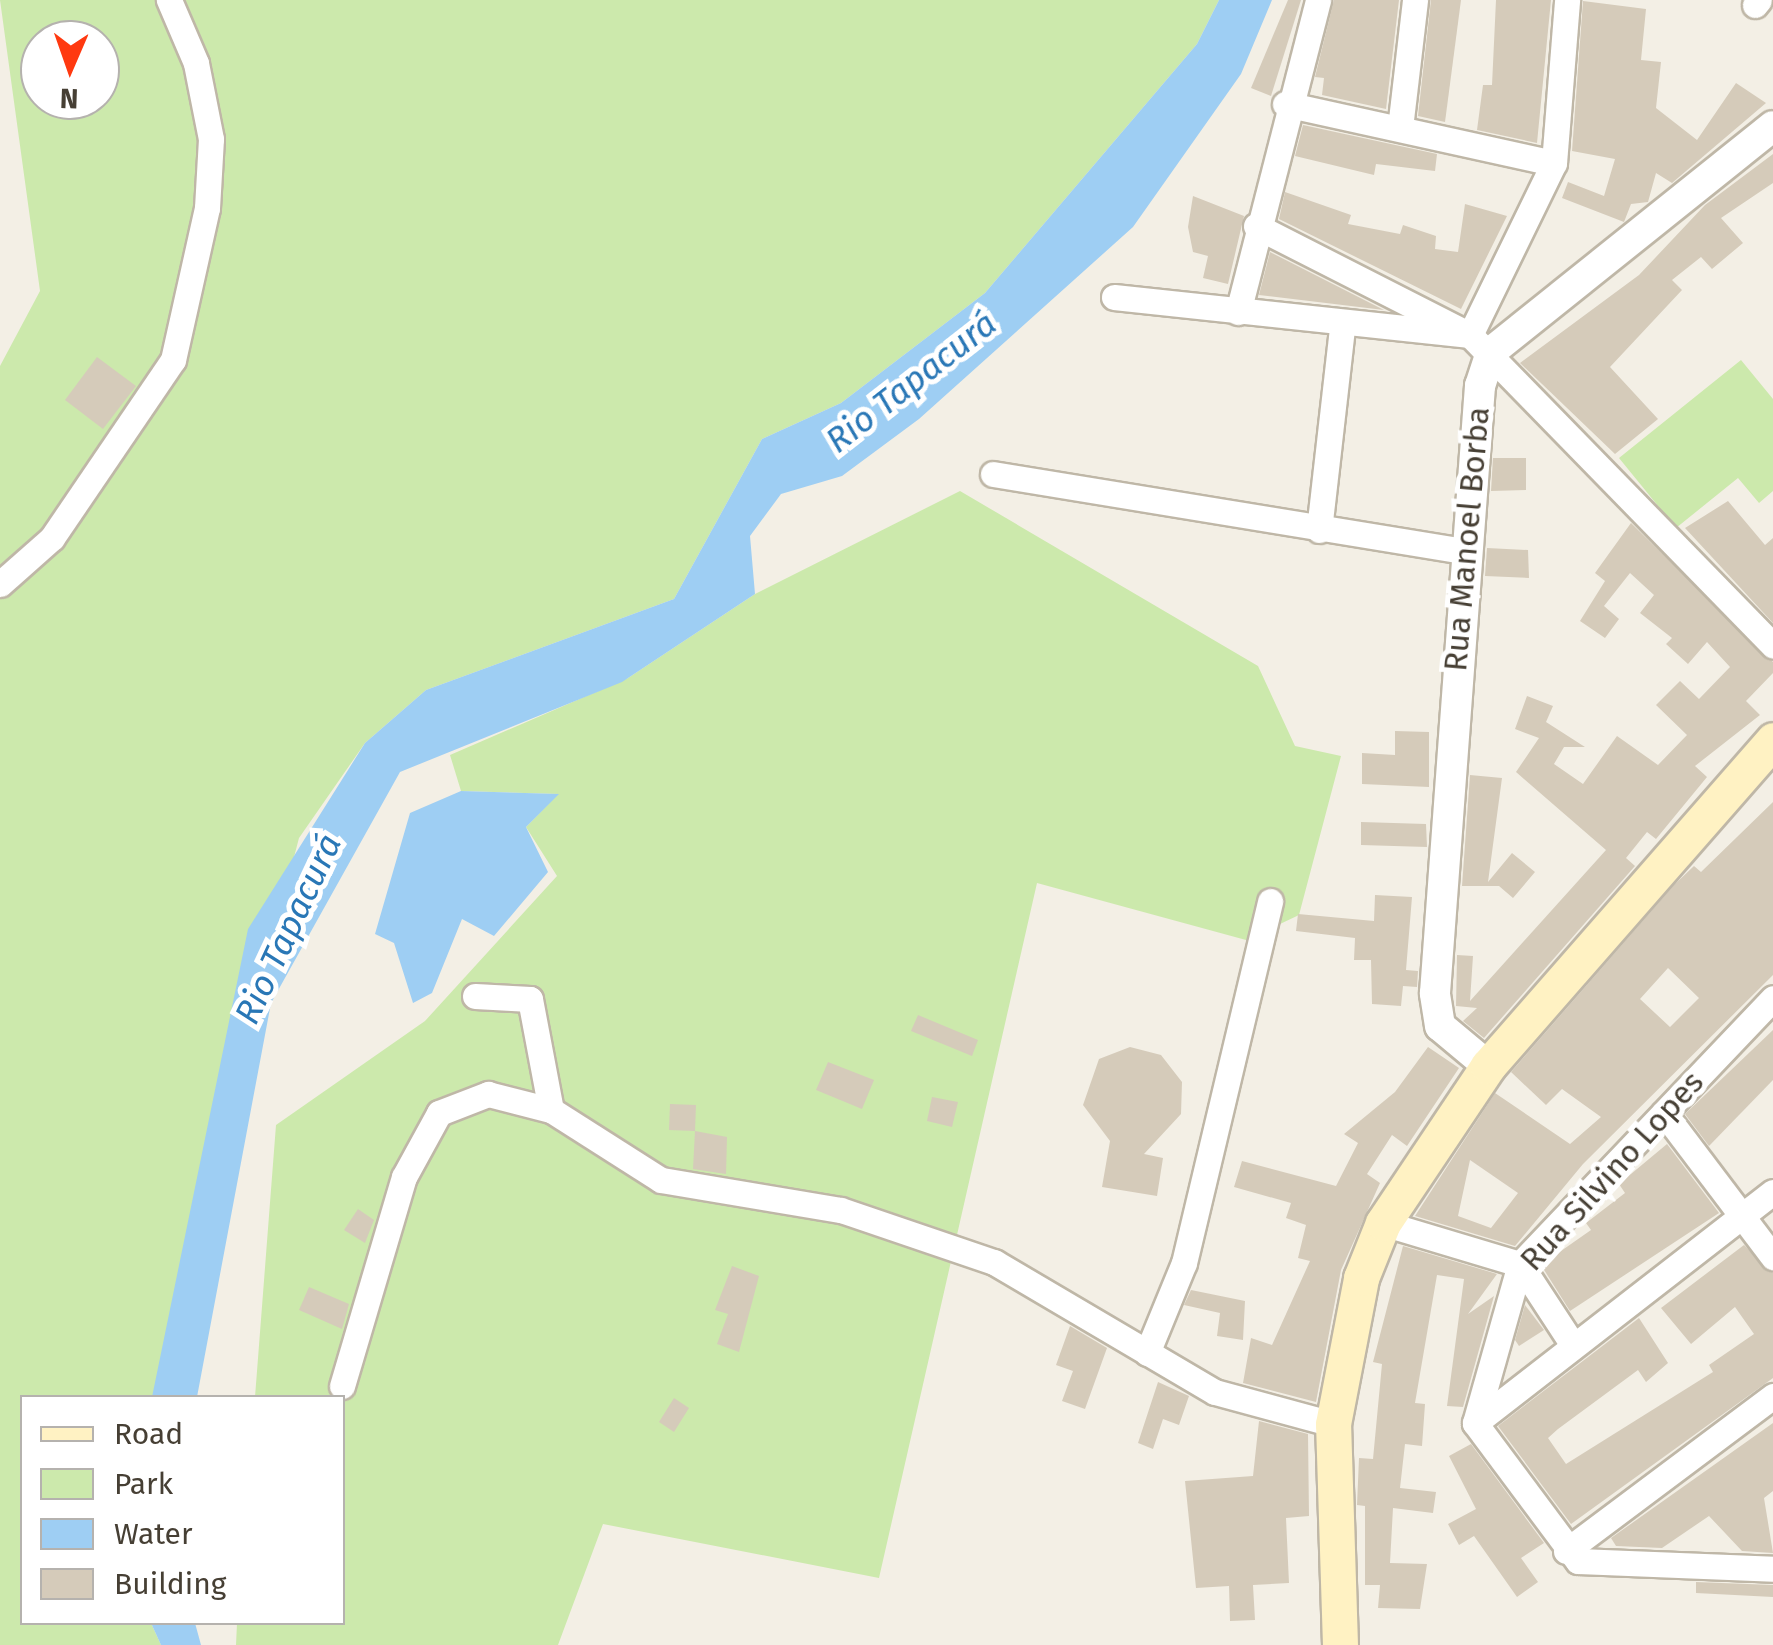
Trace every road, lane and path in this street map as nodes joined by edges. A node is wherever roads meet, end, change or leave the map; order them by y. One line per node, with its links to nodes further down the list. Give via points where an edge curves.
1 (169, 0): 17 (street, via 196,63 210,139 208,208 173,360 52,538)
2 (1318, 0): 5 (street)
3 (1415, 0): 7 (street)
4 (1567, 0): 8 (street)
5 (1285, 104): 7 (street); 9 (street)
6 (1773, 126): 13 (street)
7 (1400, 128): 8 (street)
8 (1554, 163): 13 (street)
9 (1256, 226): 11 (street); 13 (street)
10 (1114, 296): 11 (street)
11 (1238, 312): 12 (street)
12 (1342, 328): 13 (street); 15 (street)
13 (1480, 343): 16 (street, Rua Manoel Borba); 18 (street)
14 (992, 474): 15 (street)
15 (1319, 530): 16 (street)
16 (1463, 551): 23 (street, Rua Manoel Borba, via 1435,993 1440,1026)
17 (0, 584)
18 (1773, 646)
19 (1773, 740): 23 (main road)
20 (1270, 902): 32 (street, via 1184,1263)
21 (475, 996): 24 (street, via 530,1000)
22 (1773, 998): 25 (street, Rua Silvino Lopes)
23 (1488, 1066): 28 (main road)
24 (551, 1110): 32 (street, via 661,1180 841,1210 994,1262); 33 (street, via 488,1094 439,1113 404,1176)
25 (1664, 1112): 27 (street); 30 (street, Rua Silvino Lopes)
26 (1773, 1192): 27 (street)
27 (1742, 1215): 29 (street); 31 (street)
28 (1383, 1222): 30 (street); 35 (main road, via 1361,1278)
29 (1773, 1256)
30 (1520, 1264): 31 (street); 36 (street, Rua Silvino Lopes)
31 (1571, 1342): 36 (street)
32 (1147, 1353): 35 (street, via 1215,1392)
33 (342, 1386)
34 (1773, 1396): 37 (street)
35 (1333, 1424): 39 (main road)
36 (1474, 1424): 37 (street)
37 (1566, 1550): 38 (street, via 1603,1567)
38 (1773, 1569)
39 (1340, 1645)

